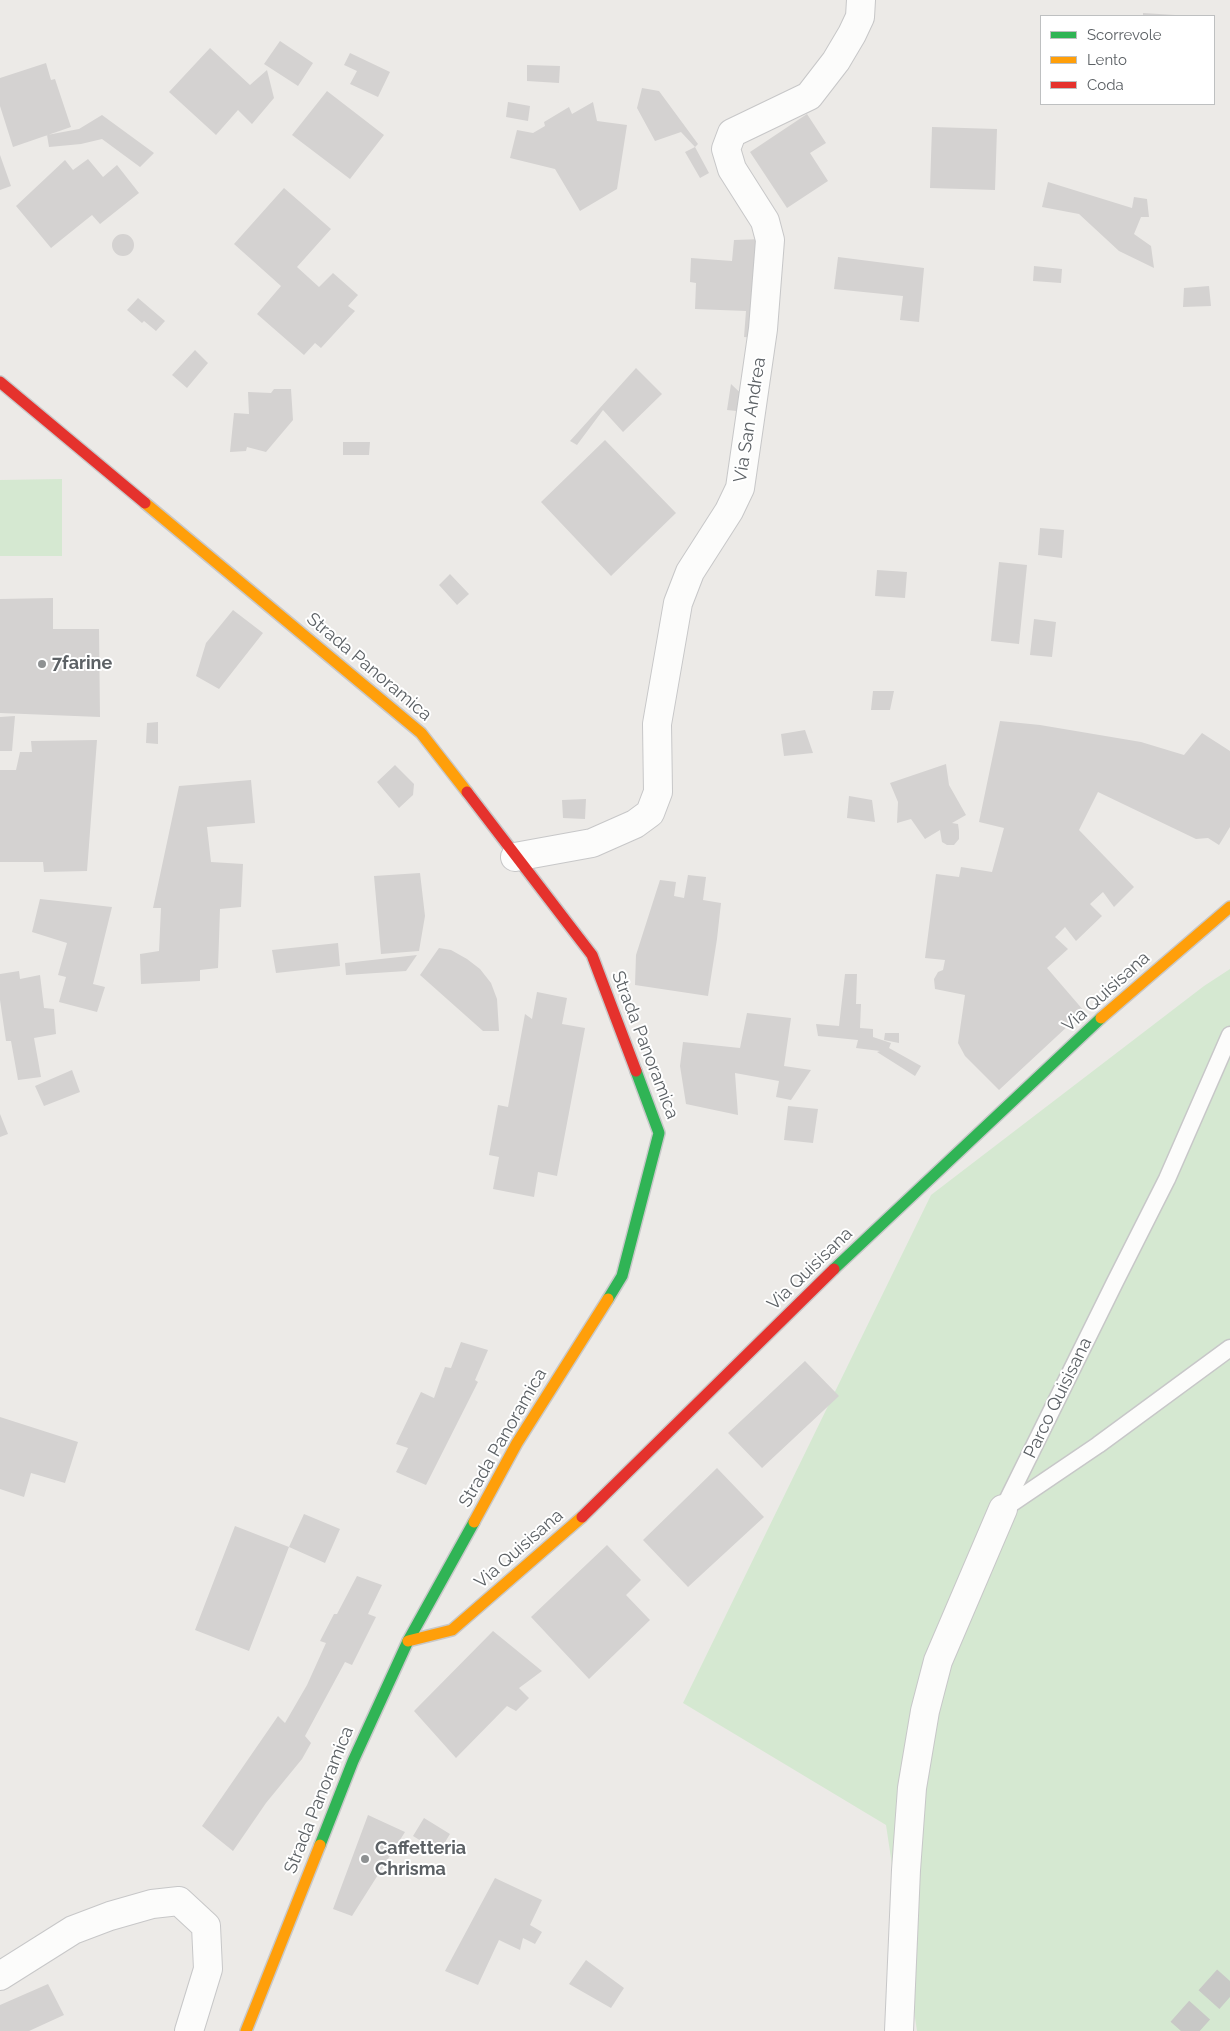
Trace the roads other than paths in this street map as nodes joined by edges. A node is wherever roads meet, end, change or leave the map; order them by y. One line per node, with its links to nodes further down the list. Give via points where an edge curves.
1 (861, 0): 3 (street, Via San Andrea, via 860,17 852,34 809,96 732,133 726,149 732,169 765,221 770,240 763,329 740,488 690,572 678,603 657,724 658,792 650,813 636,824 592,842)
2 (0, 382): 3 (main road, Strada Panoramica, via 421,733)
3 (515, 857): 8 (main road, Strada Panoramica, via 592,955 659,1133 622,1276 517,1443)
4 (1230, 907): 8 (main road, Via Quisisana, via 1101,1018 854,1250 586,1514 452,1630)
5 (1230, 1035): 7 (lane, Parco Quisisana, via 1168,1179)
6 (1230, 1348): 7 (lane, Parco Quisisana, via 1098,1445)
7 (1003, 1509): 12 (street, via 938,1661 925,1711 912,1788)
8 (408, 1641): 11 (main road, Strada Panoramica, via 352,1760)
9 (0, 1976): 10 (street, via 73,1930 110,1916 179,1900 206,1926 208,1969)
10 (189, 2031)
11 (246, 2031)
12 (899, 2031)

